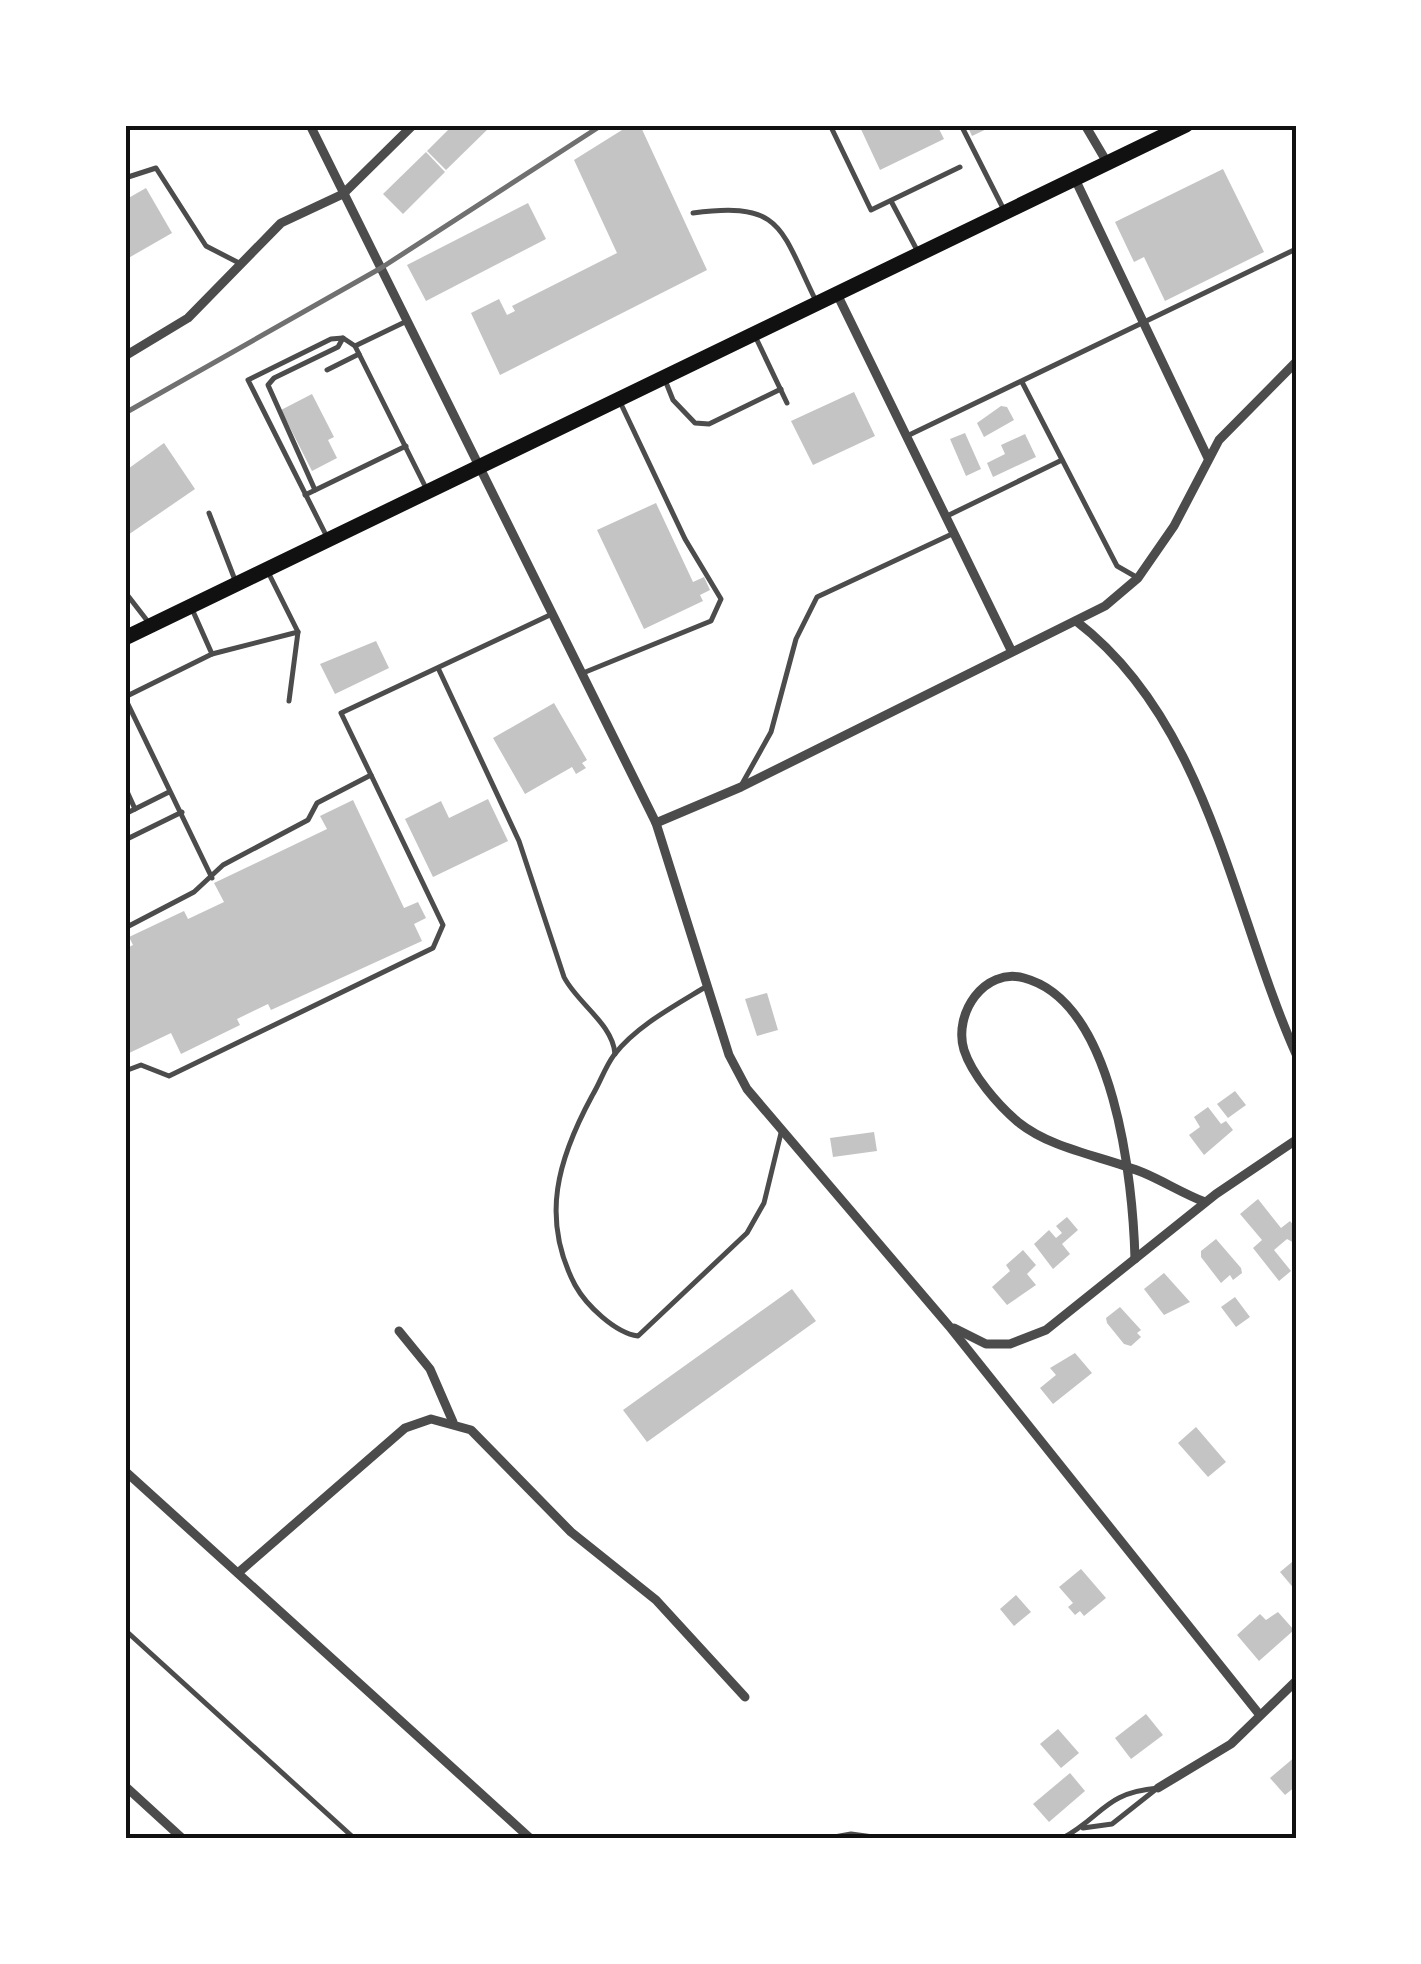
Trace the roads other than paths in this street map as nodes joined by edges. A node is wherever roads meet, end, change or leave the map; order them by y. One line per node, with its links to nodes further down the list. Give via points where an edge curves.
1 (310, 125): 11 (street)
2 (413, 125): 11 (street)
3 (830, 125): 12 (lane, via 871,210)
4 (961, 125): 14 (lane)
5 (1085, 125): 7 (street)
6 (1186, 125): 7 (main road)
7 (1108, 164): 10 (main road)
8 (960, 167): 12 (lane)
9 (125, 178): 17 (lane, via 156,168 206,246)
10 (1075, 179): 14 (main road); 21 (street)
11 (344, 194): 17 (street, via 282,223); 20 (street)
12 (891, 201): 16 (lane)
13 (693, 213): 19 (lane, via 762,212 782,231)
14 (1006, 213): 16 (main road)
15 (1296, 249): 21 (lane)
16 (919, 254): 18 (main road)
17 (240, 264): 26 (street, via 188,318)
18 (837, 294): 19 (main road); 34 (street)
19 (818, 303): 22 (main road)
20 (406, 321): 24 (lane); 38 (street)
21 (1143, 322): 30 (lane); 36 (street)
22 (755, 334): 29 (main road); 31 (lane)
23 (342, 338): 24 (lane); 39 (lane, via 338,347 268,385); 41 (lane, via 248,380)
24 (356, 346): 25 (lane)
25 (359, 354): 28 (lane); 35 (lane)
26 (125, 356)
27 (1296, 362): 36 (street)
28 (327, 370)
29 (664, 378): 31 (lane, via 673,400 695,423 709,424); 32 (main road)
30 (1022, 382): 34 (lane); 37 (lane)
31 (780, 390): 33 (lane)
32 (619, 400): 38 (main road); 59 (lane, via 721,599 710,621)
33 (787, 403)
34 (906, 437): 43 (street)
35 (406, 446): 39 (lane); 40 (lane)
36 (1208, 458): 47 (street)
37 (1062, 460): 43 (lane); 47 (lane, via 1118,566)
38 (480, 467): 40 (main road); 51 (street)
39 (315, 490): 41 (lane)
40 (428, 492): 45 (main road)
41 (305, 495): 45 (lane)
42 (209, 513): 48 (lane)
43 (944, 517): 44 (street)
44 (952, 534): 56 (street); 63 (lane, via 817,597 796,639 770,732)
45 (329, 540): 46 (main road)
46 (266, 569): 48 (main road); 54 (lane)
47 (1138, 578): 52 (street)
48 (236, 584): 50 (main road)
49 (125, 592): 53 (lane)
50 (190, 606): 53 (main road); 57 (lane)
51 (553, 614): 58 (lane); 59 (street)
52 (1076, 622): 56 (street); 75 (street, via 1137,680 1170,732)
53 (150, 626): 55 (main road)
54 (298, 632): 57 (lane); 61 (lane)
55 (125, 638)
56 (1012, 650): 63 (street)
57 (212, 654): 60 (lane)
58 (438, 669): 62 (lane, via 340,713); 74 (lane, via 519,841 564,977 606,1029)
59 (583, 673): 69 (street)
60 (125, 698): 65 (lane)
61 (289, 701)
62 (371, 775): 71 (lane, via 316,803 308,820 223,865); 76 (lane, via 442,925 433,948 170,1076 140,1065)
63 (741, 787): 69 (street)
64 (125, 788): 66 (lane)
65 (169, 792): 66 (lane); 67 (lane)
66 (135, 809): 68 (lane)
67 (182, 812): 70 (lane); 71 (lane)
68 (125, 814)
69 (656, 822): 73 (street)
70 (125, 840)
71 (212, 878): 72 (lane)
72 (125, 928)
73 (707, 986): 74 (lane); 77 (street, via 728,1055)
74 (614, 1054): 77 (lane, via 574,1129 554,1208 559,1255 581,1296 625,1334 638,1336 747,1234 764,1203)
75 (1296, 1054)
76 (125, 1071)
77 (781, 1134): 82 (street)
78 (1296, 1140): 80 (street)
79 (1126, 1168): 79 (street, via 1036,1135 975,1073 964,1050 963,1019 984,986 1002,977 1031,980 1081,1025 1110,1082); 80 (street); 81 (street)
80 (1205, 1202): 81 (street)
81 (1135, 1259): 82 (street, via 1026,1340 986,1344)
82 (949, 1326): 90 (street)
83 (399, 1331): 84 (street, via 430,1369)
84 (452, 1422): 86 (street, via 432,1418 406,1428); 89 (street, via 488,1444 571,1532 656,1600)
85 (125, 1471): 86 (street)
86 (238, 1573): 94 (street)
87 (125, 1630): 96 (lane)
88 (1296, 1681): 90 (street)
89 (745, 1697)
90 (1259, 1714): 92 (street, via 1216,1754)
91 (125, 1786): 95 (street)
92 (1158, 1788): 93 (lane, via 1112,1824); 93 (lane, via 1122,1792)
93 (1083, 1828): 100 (lane)
94 (518, 1835): 97 (street)
95 (183, 1839)
96 (355, 1839)
97 (531, 1839)
98 (823, 1839): 99 (lane)
99 (888, 1839)
100 (1061, 1839)

